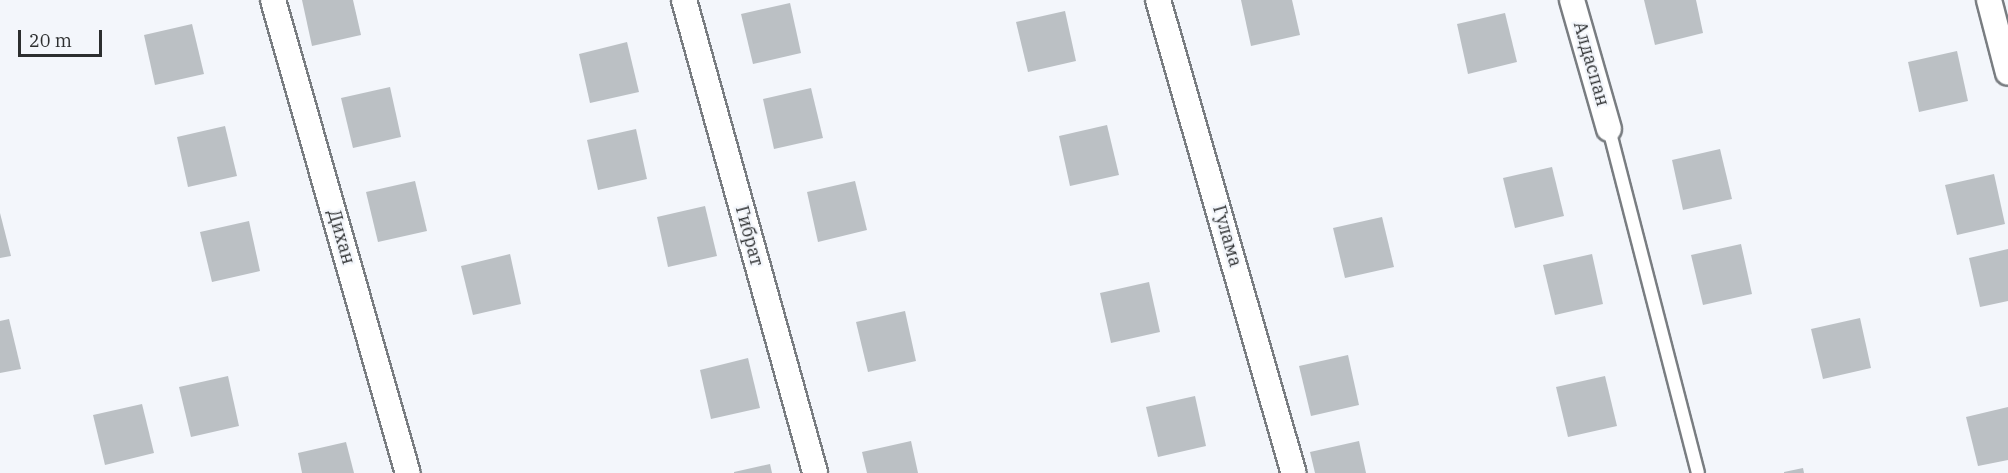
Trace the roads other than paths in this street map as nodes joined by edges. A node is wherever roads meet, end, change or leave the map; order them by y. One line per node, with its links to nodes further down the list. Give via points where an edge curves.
1 (273, 0): 8 (street, Дихан)
2 (684, 0): 9 (street, Гибрат)
3 (1158, 0): 10 (street, Гулама)
4 (1572, 0): 7 (street, Алдаспан)
5 (1989, 0): 6 (street)
6 (2008, 73)
7 (1609, 129): 11 (lane)
8 (408, 473)
9 (815, 473)
10 (1294, 473)
11 (1698, 473)

